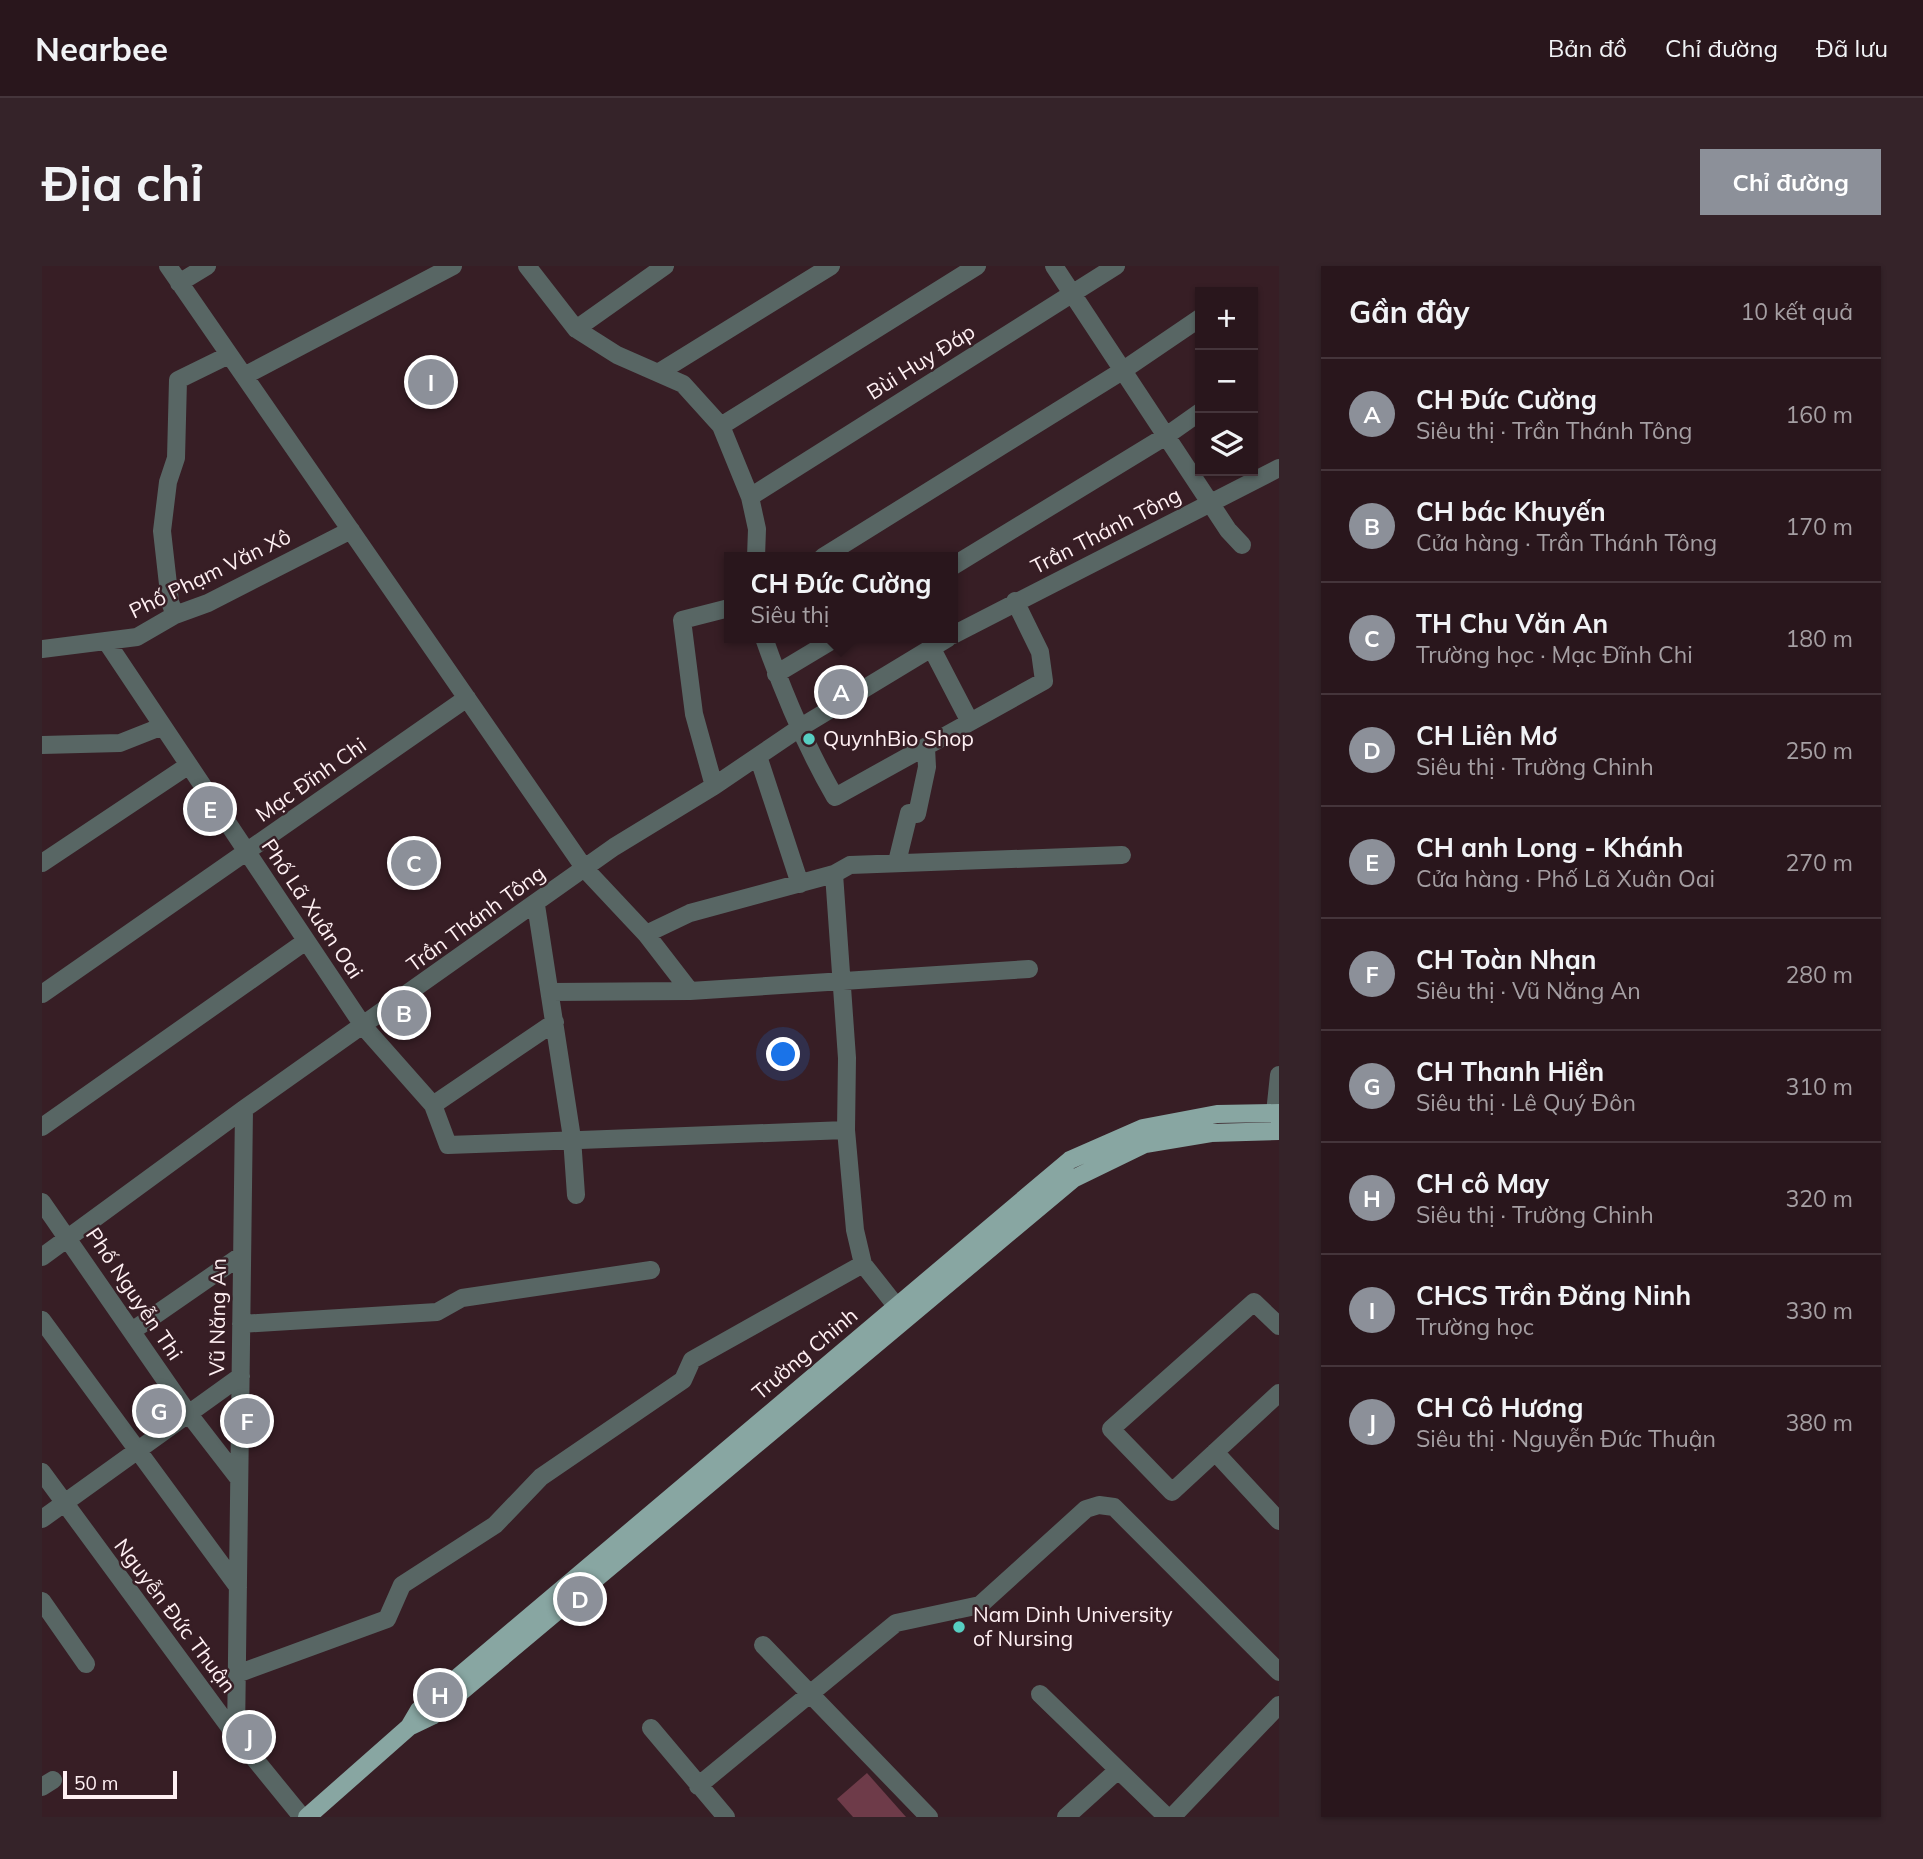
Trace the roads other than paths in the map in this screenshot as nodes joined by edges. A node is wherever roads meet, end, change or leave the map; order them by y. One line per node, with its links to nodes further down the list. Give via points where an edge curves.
1 (168, 266): 10 (street)
2 (208, 266): 10 (street)
3 (453, 266): 17 (street)
4 (527, 266): 13 (street)
5 (665, 266): 13 (street)
6 (831, 266): 16 (street)
7 (977, 266): 19 (street)
8 (1054, 266): 11 (street)
9 (1116, 266): 11 (street, Bùi Huy Đáp)
10 (179, 283): 14 (street)
11 (1073, 294): 15 (street); 22 (street, Bùi Huy Đáp)
12 (1195, 321): 15 (street)
13 (576, 329): 16 (street, via 617,355)
14 (229, 355): 17 (street); 31 (street, via 178,380 176,458 162,531)
15 (1122, 371): 20 (street); 27 (street)
16 (658, 373): 19 (street, via 683,384)
17 (244, 376): 24 (street)
18 (1199, 413): 20 (street)
19 (721, 426): 22 (street)
20 (1166, 436): 23 (street); 28 (street)
21 (1279, 468): 23 (street, Trần Thánh Tông)
22 (750, 497): 26 (street, via 757,529)
23 (1212, 502): 25 (street); 29 (street, Trần Thánh Tông)
24 (351, 530): 31 (street, Phố Phạm Văn Xô, via 208,603); 40 (street)
25 (1242, 545)
26 (755, 552)
27 (830, 552)
28 (958, 563)
29 (1015, 601): 32 (street, Trần Thánh Tông); 41 (street, via 1040,652 1044,681)
30 (724, 609): 48 (street, via 682,620 694,714)
31 (175, 615): 33 (street, Phố Phạm Văn Xô, via 137,637)
32 (958, 632)
33 (106, 641): 38 (street, Phố Phạm Văn Xô); 42 (street, Phố Lã Xuân Oai)
34 (766, 643): 39 (street)
35 (828, 643): 39 (street)
36 (940, 643): 37 (street, Trần Thánh Tông)
37 (931, 648): 41 (street); 43 (street, Trần Thánh Tông)
38 (42, 649)
39 (776, 674): 43 (street)
40 (467, 698): 49 (street, Mạc Đĩnh Chi); 53 (street)
41 (970, 722): 45 (street)
42 (163, 726): 44 (street, via 120,743); 47 (street, Phố Lã Xuân Oai)
43 (801, 727): 45 (street, via 835,797); 46 (street, Trần Thánh Tông)
44 (42, 744)
45 (926, 748): 51 (street, via 927,767 917,814 909,813)
46 (758, 756): 48 (street, Trần Thánh Tông); 55 (street)
47 (189, 765): 49 (street, Phố Lã Xuân Oai); 52 (street)
48 (714, 786): 53 (street, Trần Thánh Tông)
49 (247, 852): 58 (street, Phố Lã Xuân Oai); 63 (street, Mạc Đĩnh Chi)
50 (1122, 855): 51 (street)
51 (897, 862): 54 (street, via 850,865)
52 (42, 863)
53 (585, 869): 56 (street, Trần Thánh Tông); 57 (street)
54 (834, 874): 55 (street); 60 (street)
55 (800, 884): 57 (street, via 690,913)
56 (536, 905): 62 (street); 65 (street, Trần Thánh Tông)
57 (646, 934): 61 (street)
58 (306, 941): 65 (street, Phố Lã Xuân Oai); 70 (street)
59 (1030, 968): 60 (street)
60 (842, 981): 61 (street); 71 (street)
61 (690, 991): 62 (street)
62 (551, 992): 64 (street)
63 (42, 994)
64 (555, 1022): 67 (street); 72 (street)
65 (364, 1027): 67 (street, Phố Lã Xuân Oai); 68 (street, Trần Thánh Tông)
66 (1279, 1075): 69 (street)
67 (433, 1105): 72 (street, via 448,1145)
68 (244, 1109): 75 (street, Trần Thánh Tông); 76 (street, Vũ Năng An)
69 (1278, 1119): 80 (main road, Trường Chinh, via 1217,1114 1143,1128 1070,1160); 104 (main road, Trường Chinh, via 1145,1144 1073,1179 432,1716)
70 (42, 1127)
71 (846, 1130): 72 (street); 78 (street, via 855,1230)
72 (572, 1138): 73 (street)
73 (576, 1195)
74 (42, 1202): 75 (street, Phố Nguyễn Thi)
75 (68, 1238): 77 (street, Trần Thánh Tông); 84 (street, Phố Nguyễn Thi)
76 (242, 1255): 82 (street, Vũ Năng An); 84 (street)
77 (42, 1256)
78 (863, 1264): 80 (street); 100 (street, via 692,1360 682,1380 541,1477 495,1525 402,1585 387,1619)
79 (651, 1270): 82 (street, via 462,1298 438,1312)
80 (897, 1307): 104 (main road, Trường Chinh, via 419,1710)
81 (42, 1320): 88 (street)
82 (241, 1324): 85 (street, Vũ Năng An)
83 (1279, 1326): 89 (street, via 1254,1302 1111,1429 1172,1492)
84 (132, 1331): 87 (street, Phố Nguyễn Thi)
85 (241, 1376): 87 (street); 91 (street, Vũ Năng An)
86 (1279, 1393): 89 (street)
87 (188, 1413): 88 (street); 91 (street, Phố Nguyễn Thi)
88 (136, 1451): 92 (street); 95 (street)
89 (1215, 1452): 94 (street)
90 (42, 1472): 92 (street, Nguyễn Đức Thuận)
91 (239, 1479): 95 (street, Vũ Năng An)
92 (64, 1503): 93 (street); 106 (street, Nguyễn Đức Thuận)
93 (42, 1519)
94 (1279, 1521)
95 (238, 1587): 100 (street, Vũ Năng An)
96 (42, 1601): 98 (street)
97 (763, 1645): 102 (street)
98 (86, 1664)
99 (1279, 1671): 102 (street, via 1114,1507 1099,1504 1086,1509 980,1605 896,1623)
100 (237, 1674): 106 (street, Vũ Năng An)
101 (1040, 1694): 107 (street)
102 (812, 1695): 108 (street); 111 (street)
103 (1279, 1705): 114 (street)
104 (409, 1727): 109 (main road, Trường Chinh)
105 (651, 1728): 108 (street)
106 (236, 1736): 109 (street, Nguyễn Đức Thuận)
107 (1118, 1770): 112 (street); 113 (street)
108 (698, 1786): 110 (street)
109 (304, 1817)
110 (726, 1817)
111 (929, 1817)
112 (1066, 1817)
113 (1167, 1817)
114 (1172, 1817)

